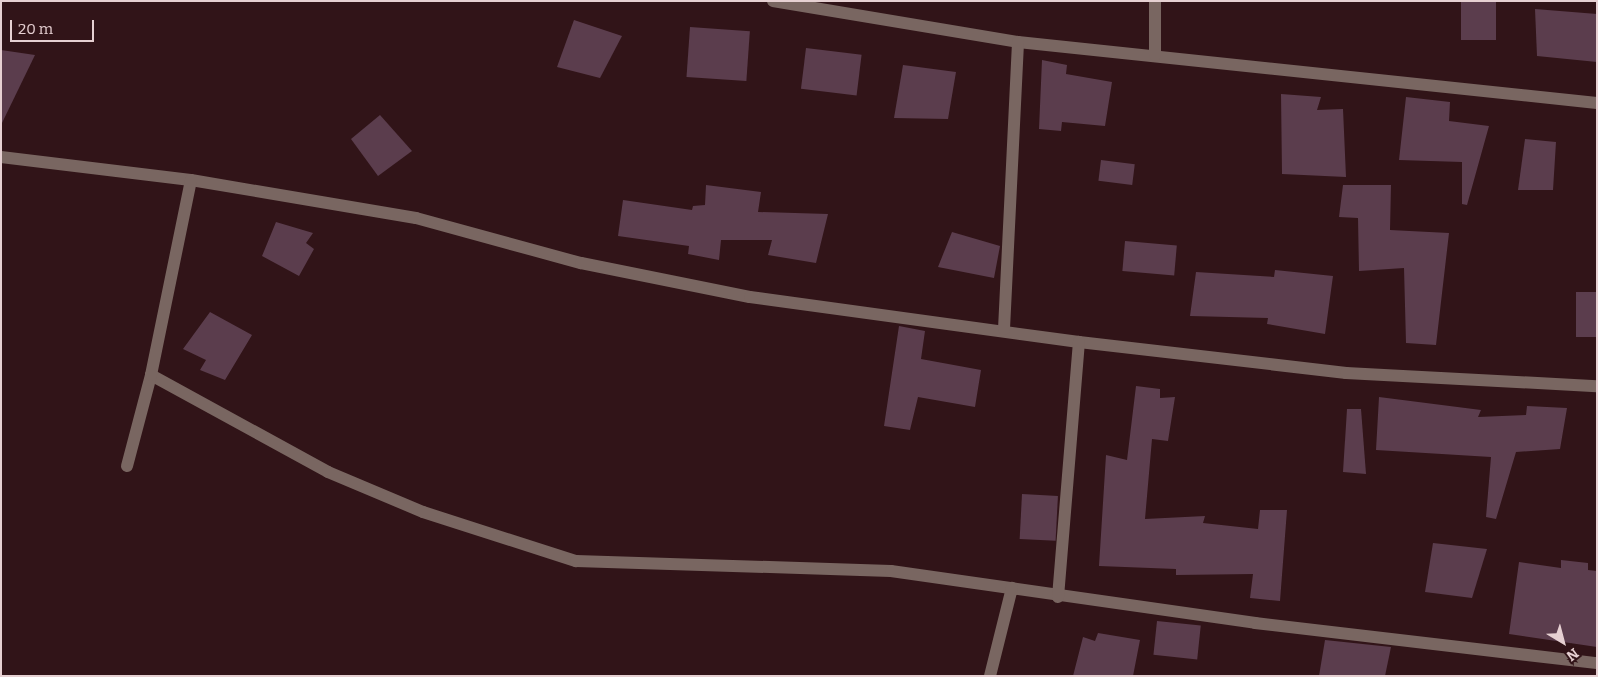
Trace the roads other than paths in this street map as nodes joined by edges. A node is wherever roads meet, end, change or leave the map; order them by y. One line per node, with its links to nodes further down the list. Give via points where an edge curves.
1 (773, 1): 3 (street)
2 (1155, 1): 4 (street)
3 (1018, 42): 4 (street); 8 (street)
4 (1155, 55): 5 (street)
5 (1597, 103)
6 (1, 156): 7 (street)
7 (191, 180): 8 (street, via 416,218 581,263 750,297); 10 (street)
8 (1004, 330): 9 (street)
9 (1079, 342): 11 (street, via 1346,373); 14 (street)
10 (151, 376): 12 (street); 13 (street, via 328,472 423,512 576,561 891,570)
11 (1597, 386)
12 (127, 466)
13 (1012, 588): 14 (street); 16 (street)
14 (1058, 596): 15 (street, via 1504,655)
15 (1597, 663)
16 (990, 676)

